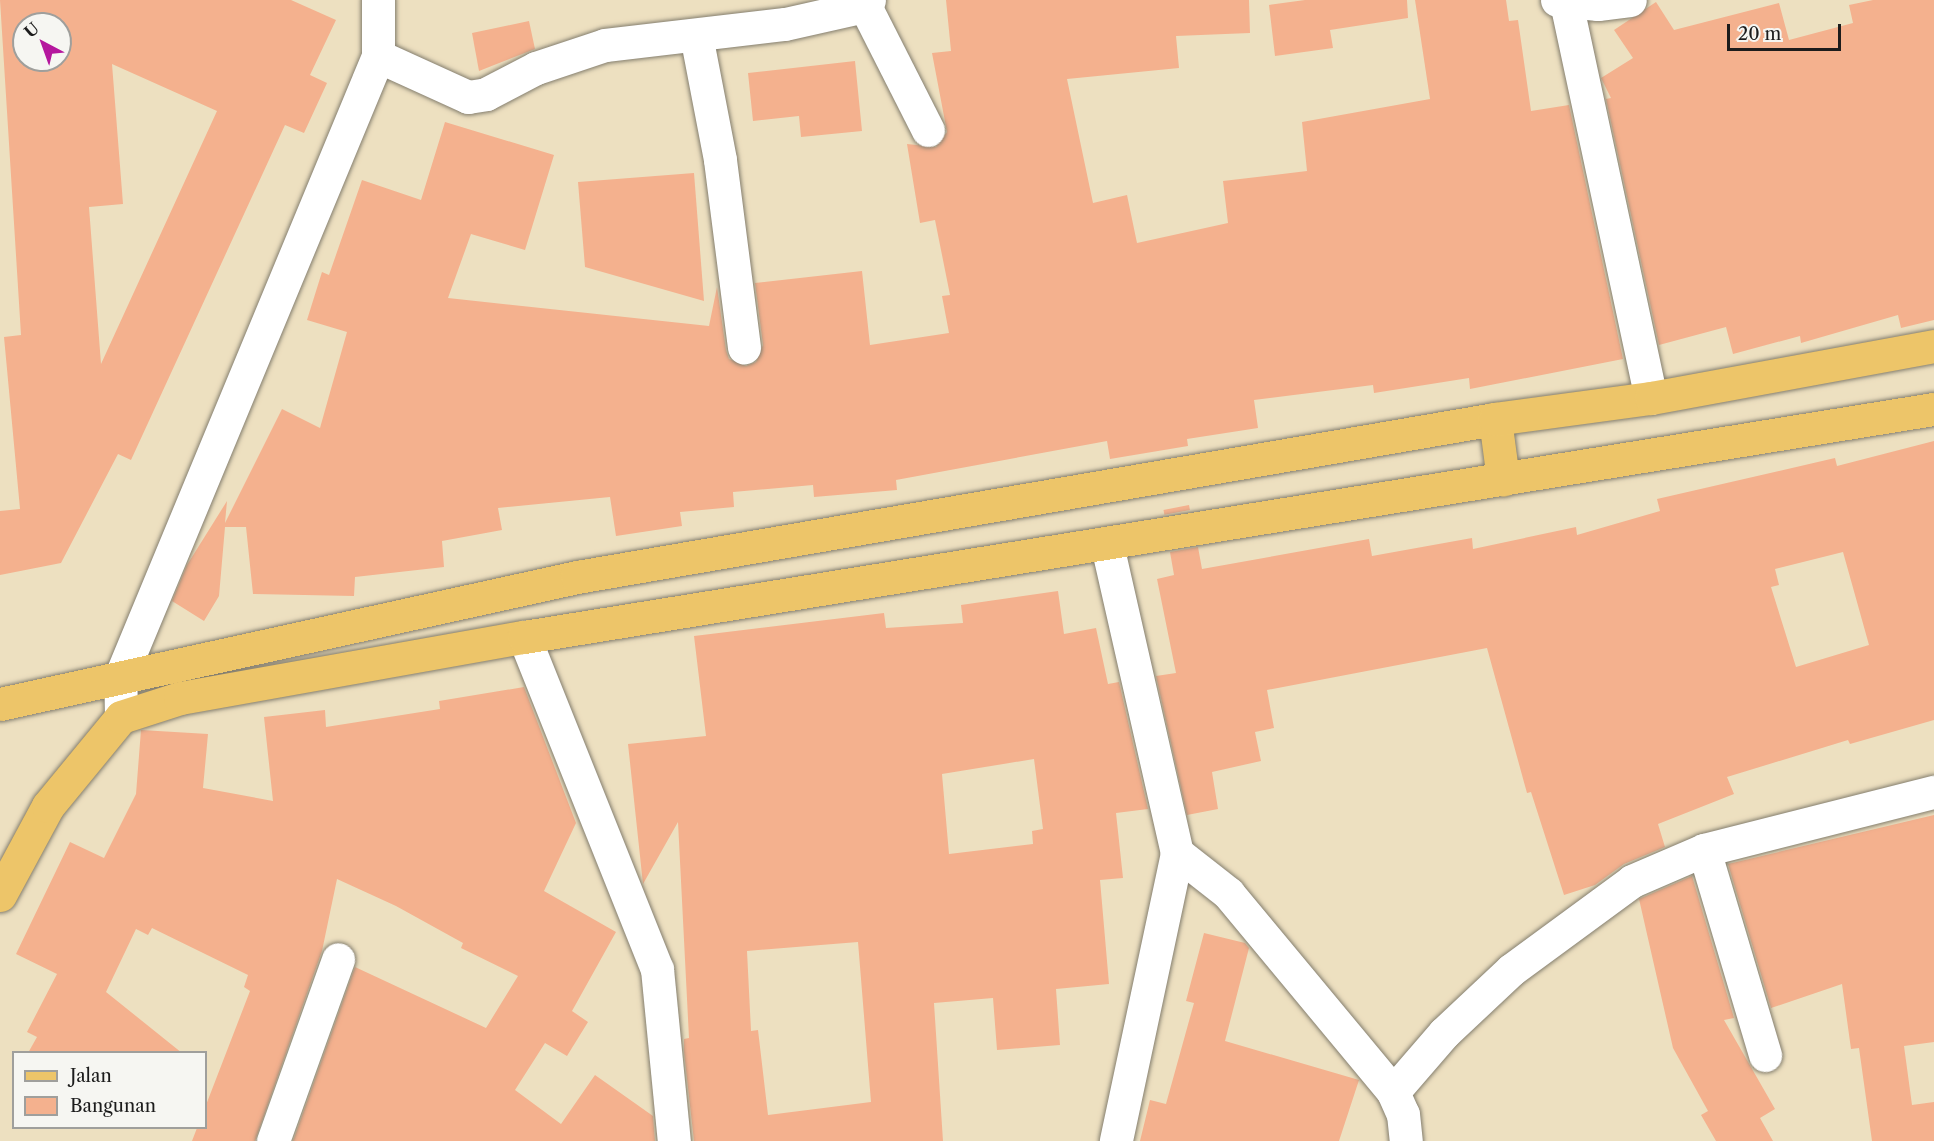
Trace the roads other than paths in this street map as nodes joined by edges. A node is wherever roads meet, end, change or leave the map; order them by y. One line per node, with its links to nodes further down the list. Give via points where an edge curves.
1 (378, 0): 6 (street)
2 (1630, 0): 3 (street)
3 (1562, 1): 10 (street)
4 (867, 3): 5 (street, via 785,24); 7 (street)
5 (696, 35): 6 (street, via 606,45 536,68 486,94 468,97); 9 (street, via 720,160)
6 (378, 56): 16 (street)
7 (928, 130)
8 (1934, 346): 10 (main road)
9 (744, 347)
10 (1651, 398): 12 (main road)
11 (1934, 409): 13 (main road)
12 (1495, 419): 13 (main road); 16 (main road, via 577,577)
13 (1503, 479): 14 (main road)
14 (1107, 545): 15 (main road); 21 (street)
15 (524, 637): 18 (main road, via 180,698); 27 (street, via 657,969)
16 (120, 678): 17 (main road); 18 (street)
17 (0, 704)
18 (121, 717): 22 (main road, via 48,806)
19 (1934, 792): 20 (street)
20 (1704, 850): 24 (street); 25 (street, via 1632,881 1547,942 1444,1033)
21 (1177, 853): 25 (street, via 1228,893); 28 (street)
22 (0, 895)
23 (338, 959): 26 (street)
24 (1766, 1055)
25 (1393, 1092): 29 (street, via 1403,1113)
26 (273, 1141)
27 (674, 1141)
28 (1116, 1141)
29 (1406, 1141)

